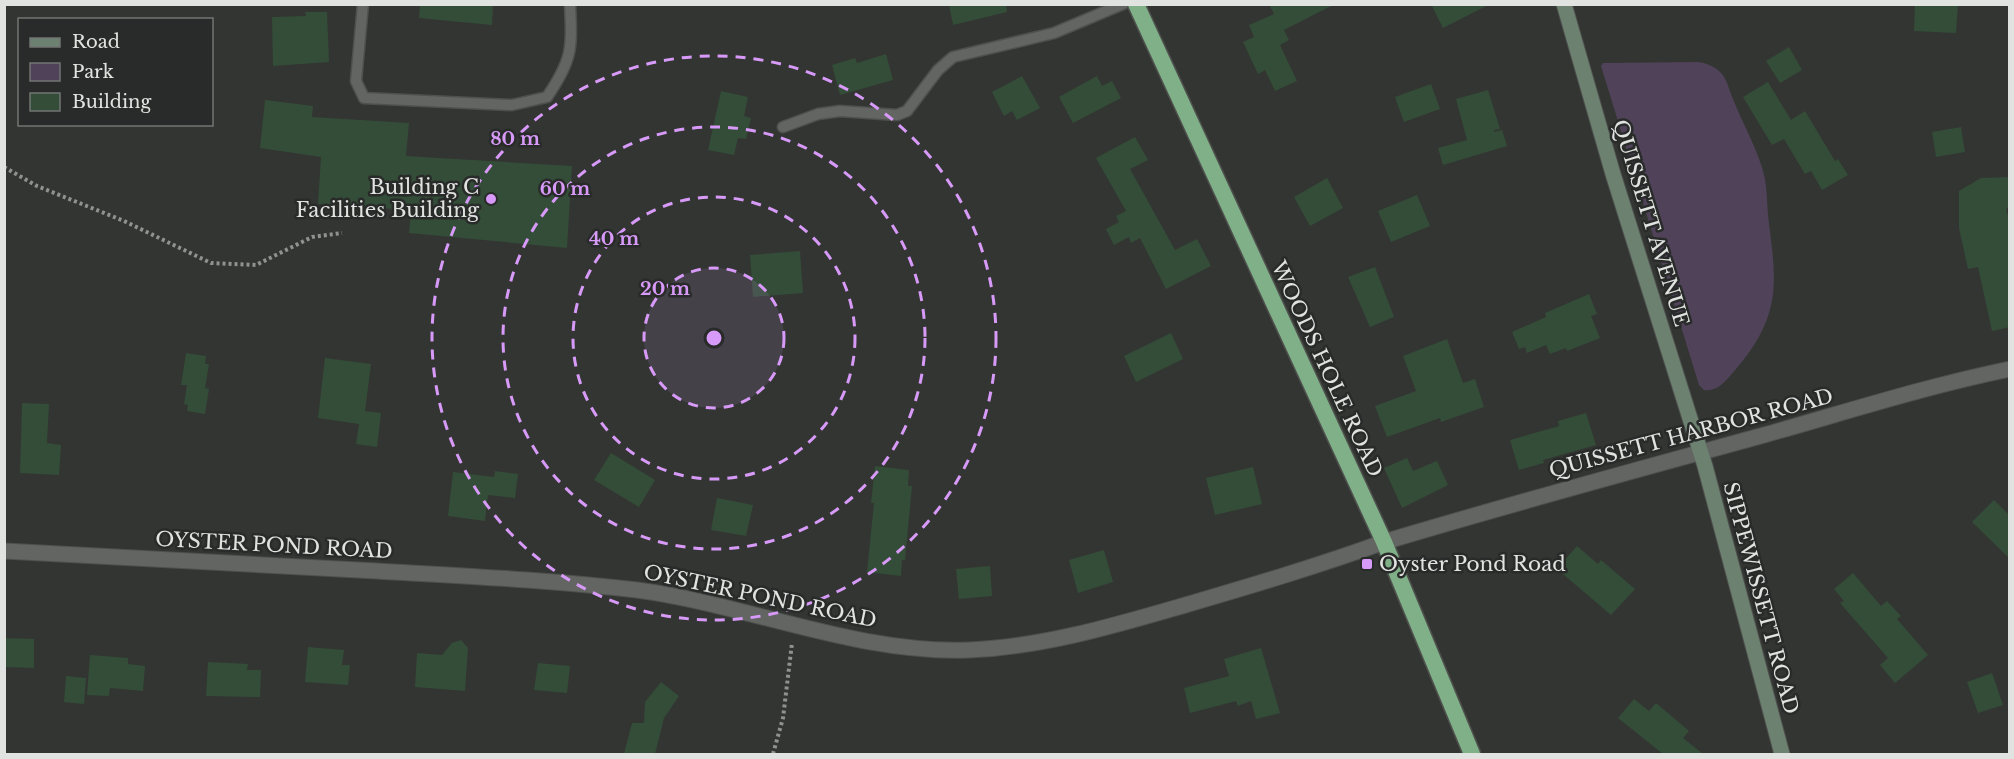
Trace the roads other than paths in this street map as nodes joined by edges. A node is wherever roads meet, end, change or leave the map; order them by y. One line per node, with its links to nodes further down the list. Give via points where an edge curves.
1 (363, 4): 2 (lane, via 356,81 364,98 512,105 548,97 557,83 572,46)
2 (570, 4)
3 (1123, 4): 6 (lane, via 1054,33 953,57 907,111 897,115 840,111 818,114)
4 (1136, 4): 9 (highway, WOODS HOLE ROAD)
5 (1564, 4): 8 (main road, QUISSETT AVENUE)
6 (783, 127)
7 (2010, 369): 8 (street, QUISSETT HARBOR ROAD, via 1941,384)
8 (1701, 452): 9 (street, QUISSETT HARBOR ROAD); 12 (main road, SIPPEWISSETT ROAD)
9 (1384, 542): 10 (street, OYSTER POND ROAD, via 1160,612 1067,636 967,650 924,650 795,627 715,604 633,590); 11 (highway, WOODS HOLE ROAD)
10 (4, 551)
11 (1472, 754)
12 (1782, 754)

